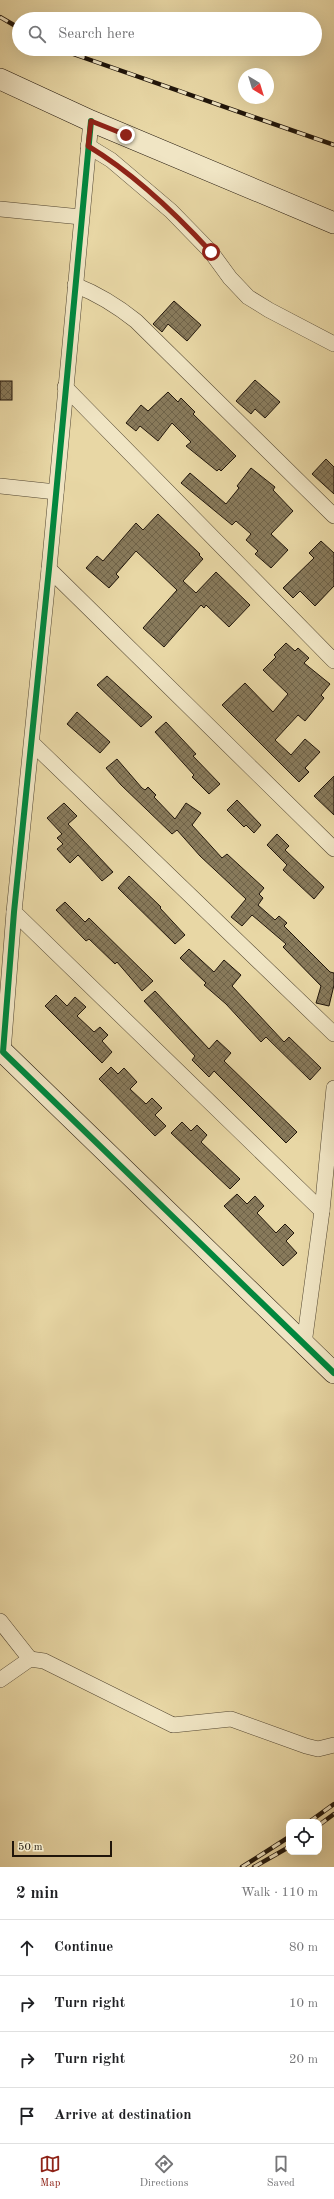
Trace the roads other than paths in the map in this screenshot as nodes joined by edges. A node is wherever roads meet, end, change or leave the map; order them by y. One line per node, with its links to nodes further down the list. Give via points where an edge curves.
1 (0, 79): 2 (street)
2 (91, 121): 3 (street); 6 (street)
3 (88, 146): 5 (street); 8 (street, via 111,160 171,211 211,252 248,297)
4 (0, 209): 5 (street)
5 (81, 217): 7 (street)
6 (334, 223)
7 (75, 285): 9 (street); 12 (street, via 109,301 136,321)
8 (334, 344)
9 (65, 387): 11 (street); 14 (street)
10 (0, 486): 11 (street)
11 (56, 492): 13 (street)
12 (334, 516)
13 (49, 569): 15 (street); 16 (street)
14 (334, 661)
15 (32, 743): 17 (street); 18 (street)
16 (334, 849)
17 (14, 912): 19 (street); 21 (street)
18 (334, 1034)
19 (2, 1052): 22 (street)
20 (334, 1088): 21 (street)
21 (322, 1211): 22 (street)
22 (304, 1344): 23 (street)
23 (334, 1373)
24 (0, 1621): 25 (street)
25 (30, 1659): 26 (street); 27 (street, via 44,1661 173,1725 231,1719 306,1746 318,1748)
26 (0, 1680)
27 (334, 1745)

